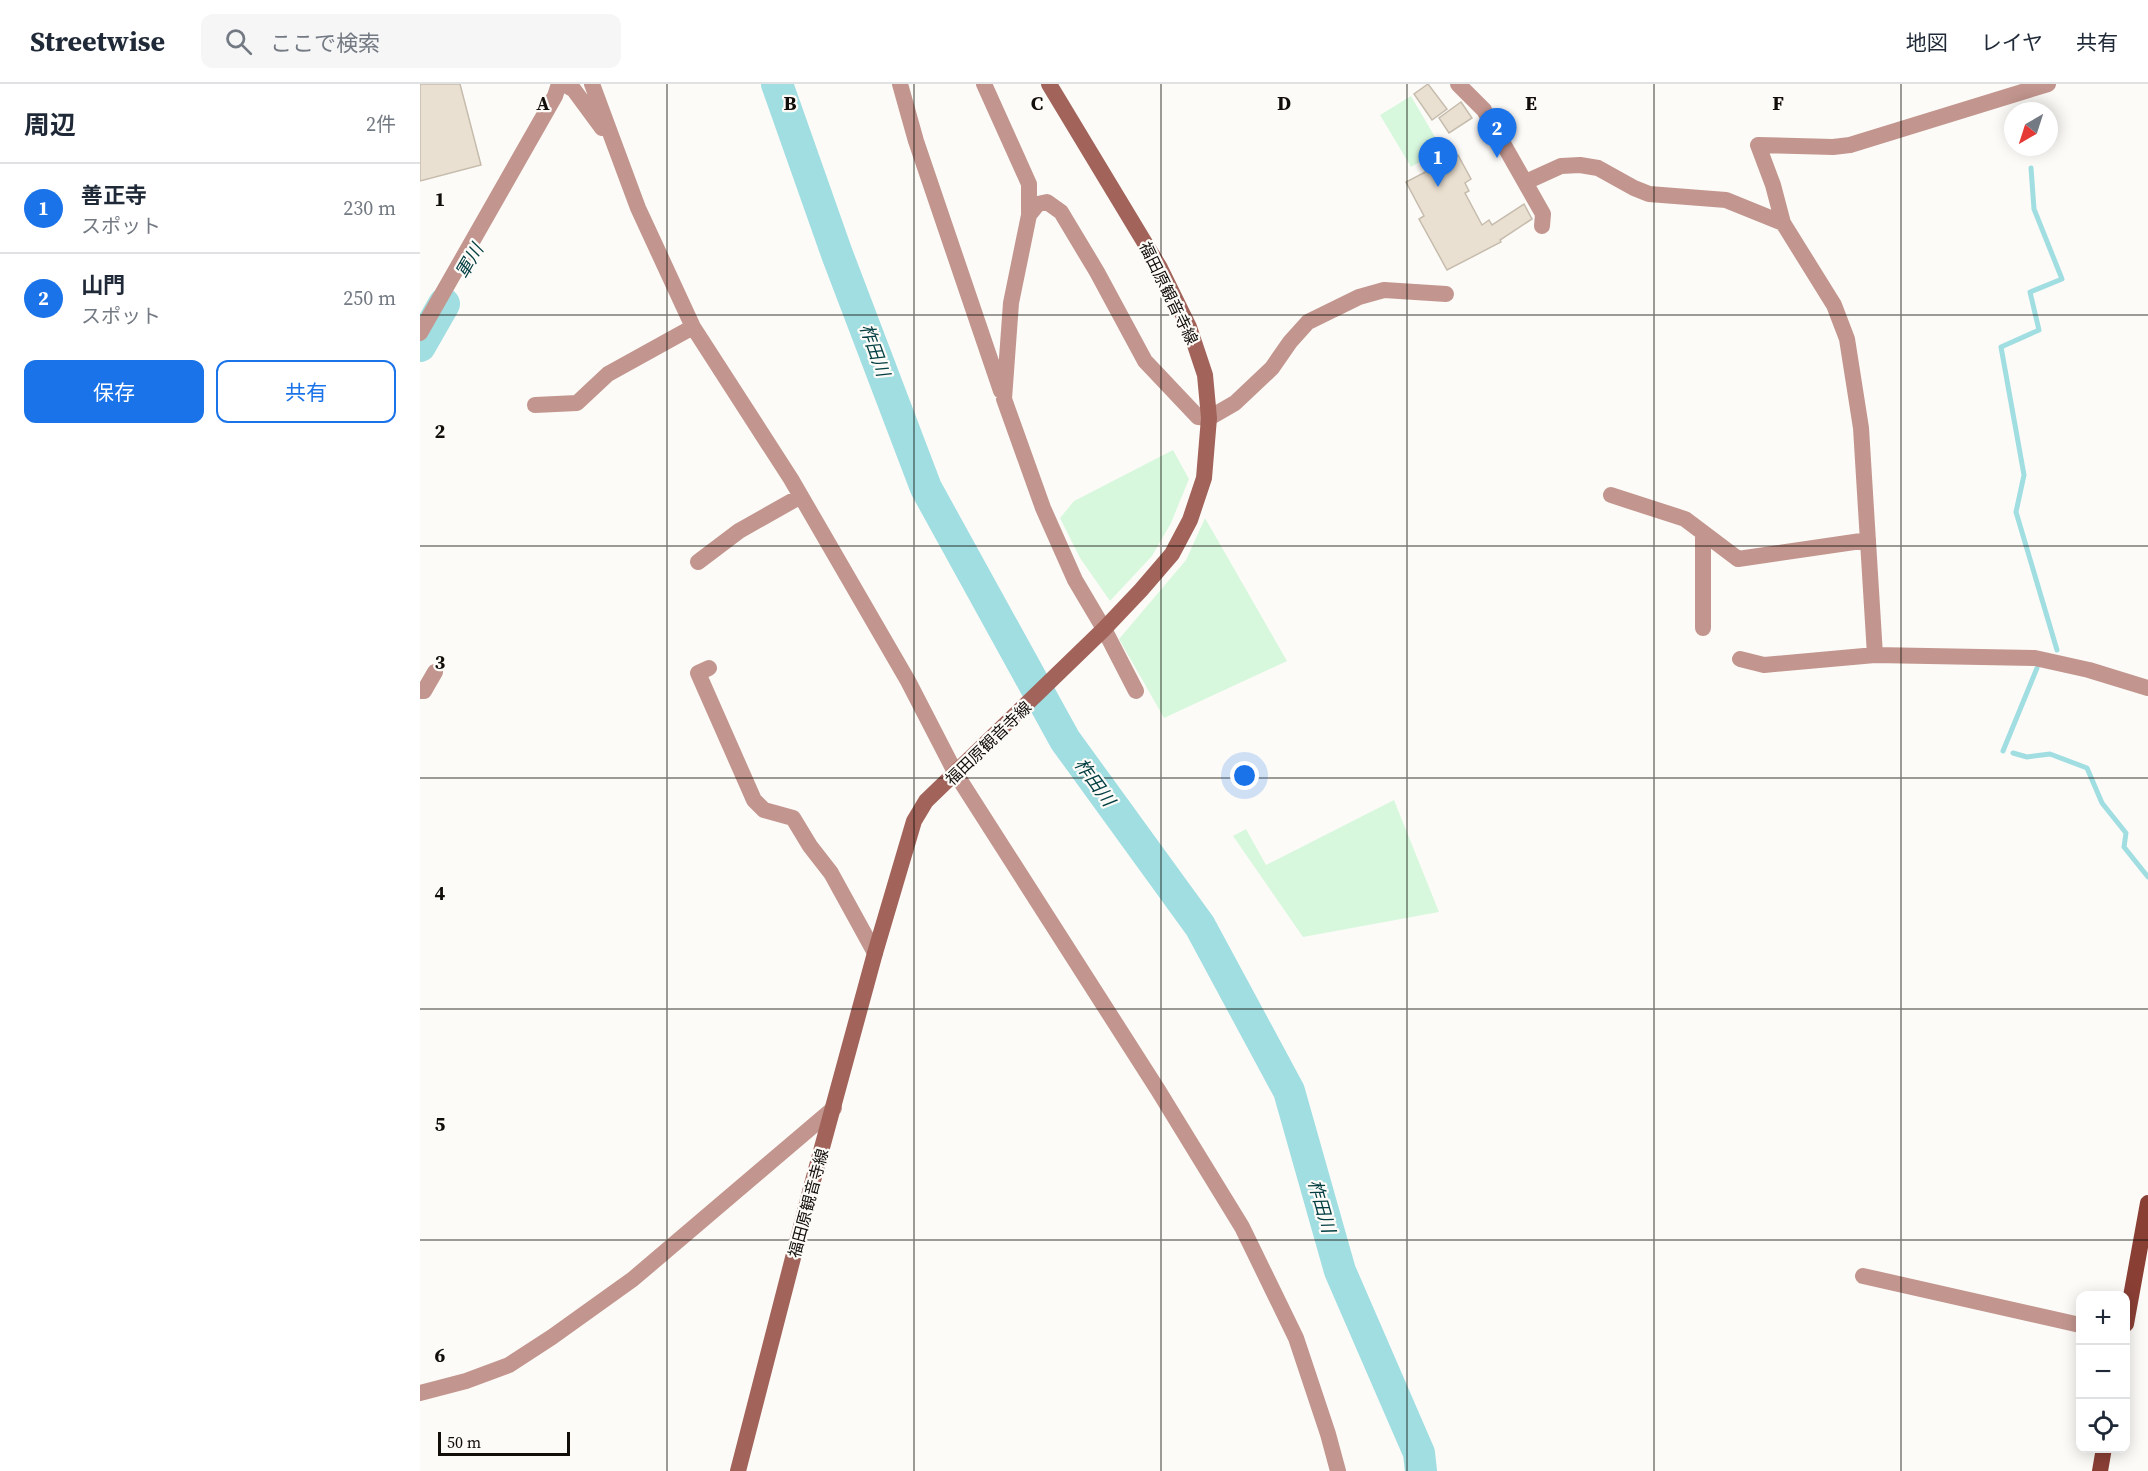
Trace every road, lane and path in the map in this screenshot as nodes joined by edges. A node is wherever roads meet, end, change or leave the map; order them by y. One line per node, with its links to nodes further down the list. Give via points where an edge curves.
1 (559, 84): 17 (street)
2 (564, 84): 10 (street, via 574,90)
3 (592, 84): 10 (street)
4 (900, 84): 18 (street)
5 (984, 84): 12 (street, via 1029,184)
6 (1049, 84): 20 (main road, 福田原観音寺線, via 1160,268 1189,327 1205,375)
7 (1458, 84): 11 (street, via 1484,110)
8 (2048, 84): 9 (street)
9 (2009, 90): 13 (street, via 1850,146 1758,145)
10 (612, 140): 16 (street, via 638,208)
11 (1526, 182): 13 (street, via 1561,166 1580,165 1598,168 1649,194 1726,200); 14 (street, via 1543,214)
12 (1029, 215): 18 (street, via 1011,303); 20 (street, via 1038,204 1047,202 1061,212 1146,361 1198,417)
13 (1783, 223): 24 (street, via 1834,305 1846,339 1861,428)
14 (1542, 226)
15 (1446, 294): 20 (street, via 1384,290 1359,297 1308,322 1260,382)
16 (693, 327): 19 (street, via 608,374 577,403); 22 (street)
17 (420, 333)
18 (1004, 399): 27 (street, via 1047,519 1075,580)
19 (535, 405)
20 (1209, 418): 27 (main road, 福田原観音寺線, via 1204,478 1190,520 1172,554)
21 (1611, 495): 23 (street, via 1684,519)
22 (801, 496): 25 (street, via 739,531); 35 (street, via 908,681)
23 (1703, 533): 24 (street, via 1738,559); 26 (street)
24 (1868, 540): 28 (street)
25 (698, 562)
26 (1703, 628)
27 (1104, 629): 34 (street); 35 (main road, 福田原観音寺線)
28 (1875, 655): 29 (street, via 1764,665); 32 (street, via 2035,658)
29 (1740, 659)
30 (709, 668): 36 (street, via 698,673 754,800 764,810 794,818 831,873)
31 (435, 672): 33 (street)
32 (2148, 688)
33 (420, 691)
34 (1136, 691)
35 (956, 774): 36 (main road, 福田原観音寺線, via 926,801 914,820); 45 (street, via 1242,1227 1296,1338)
36 (875, 953): 37 (main road, 福田原観音寺線)
37 (834, 1108): 42 (street, via 633,1279 552,1337 509,1365 466,1382); 44 (main road, 福田原観音寺線)
38 (2148, 1203): 40 (main road)
39 (1863, 1276): 41 (street)
40 (2130, 1302)
41 (2076, 1324)
42 (420, 1393)
43 (2103, 1453): 46 (main road)
44 (738, 1471)
45 (1338, 1471)
46 (2100, 1471)

